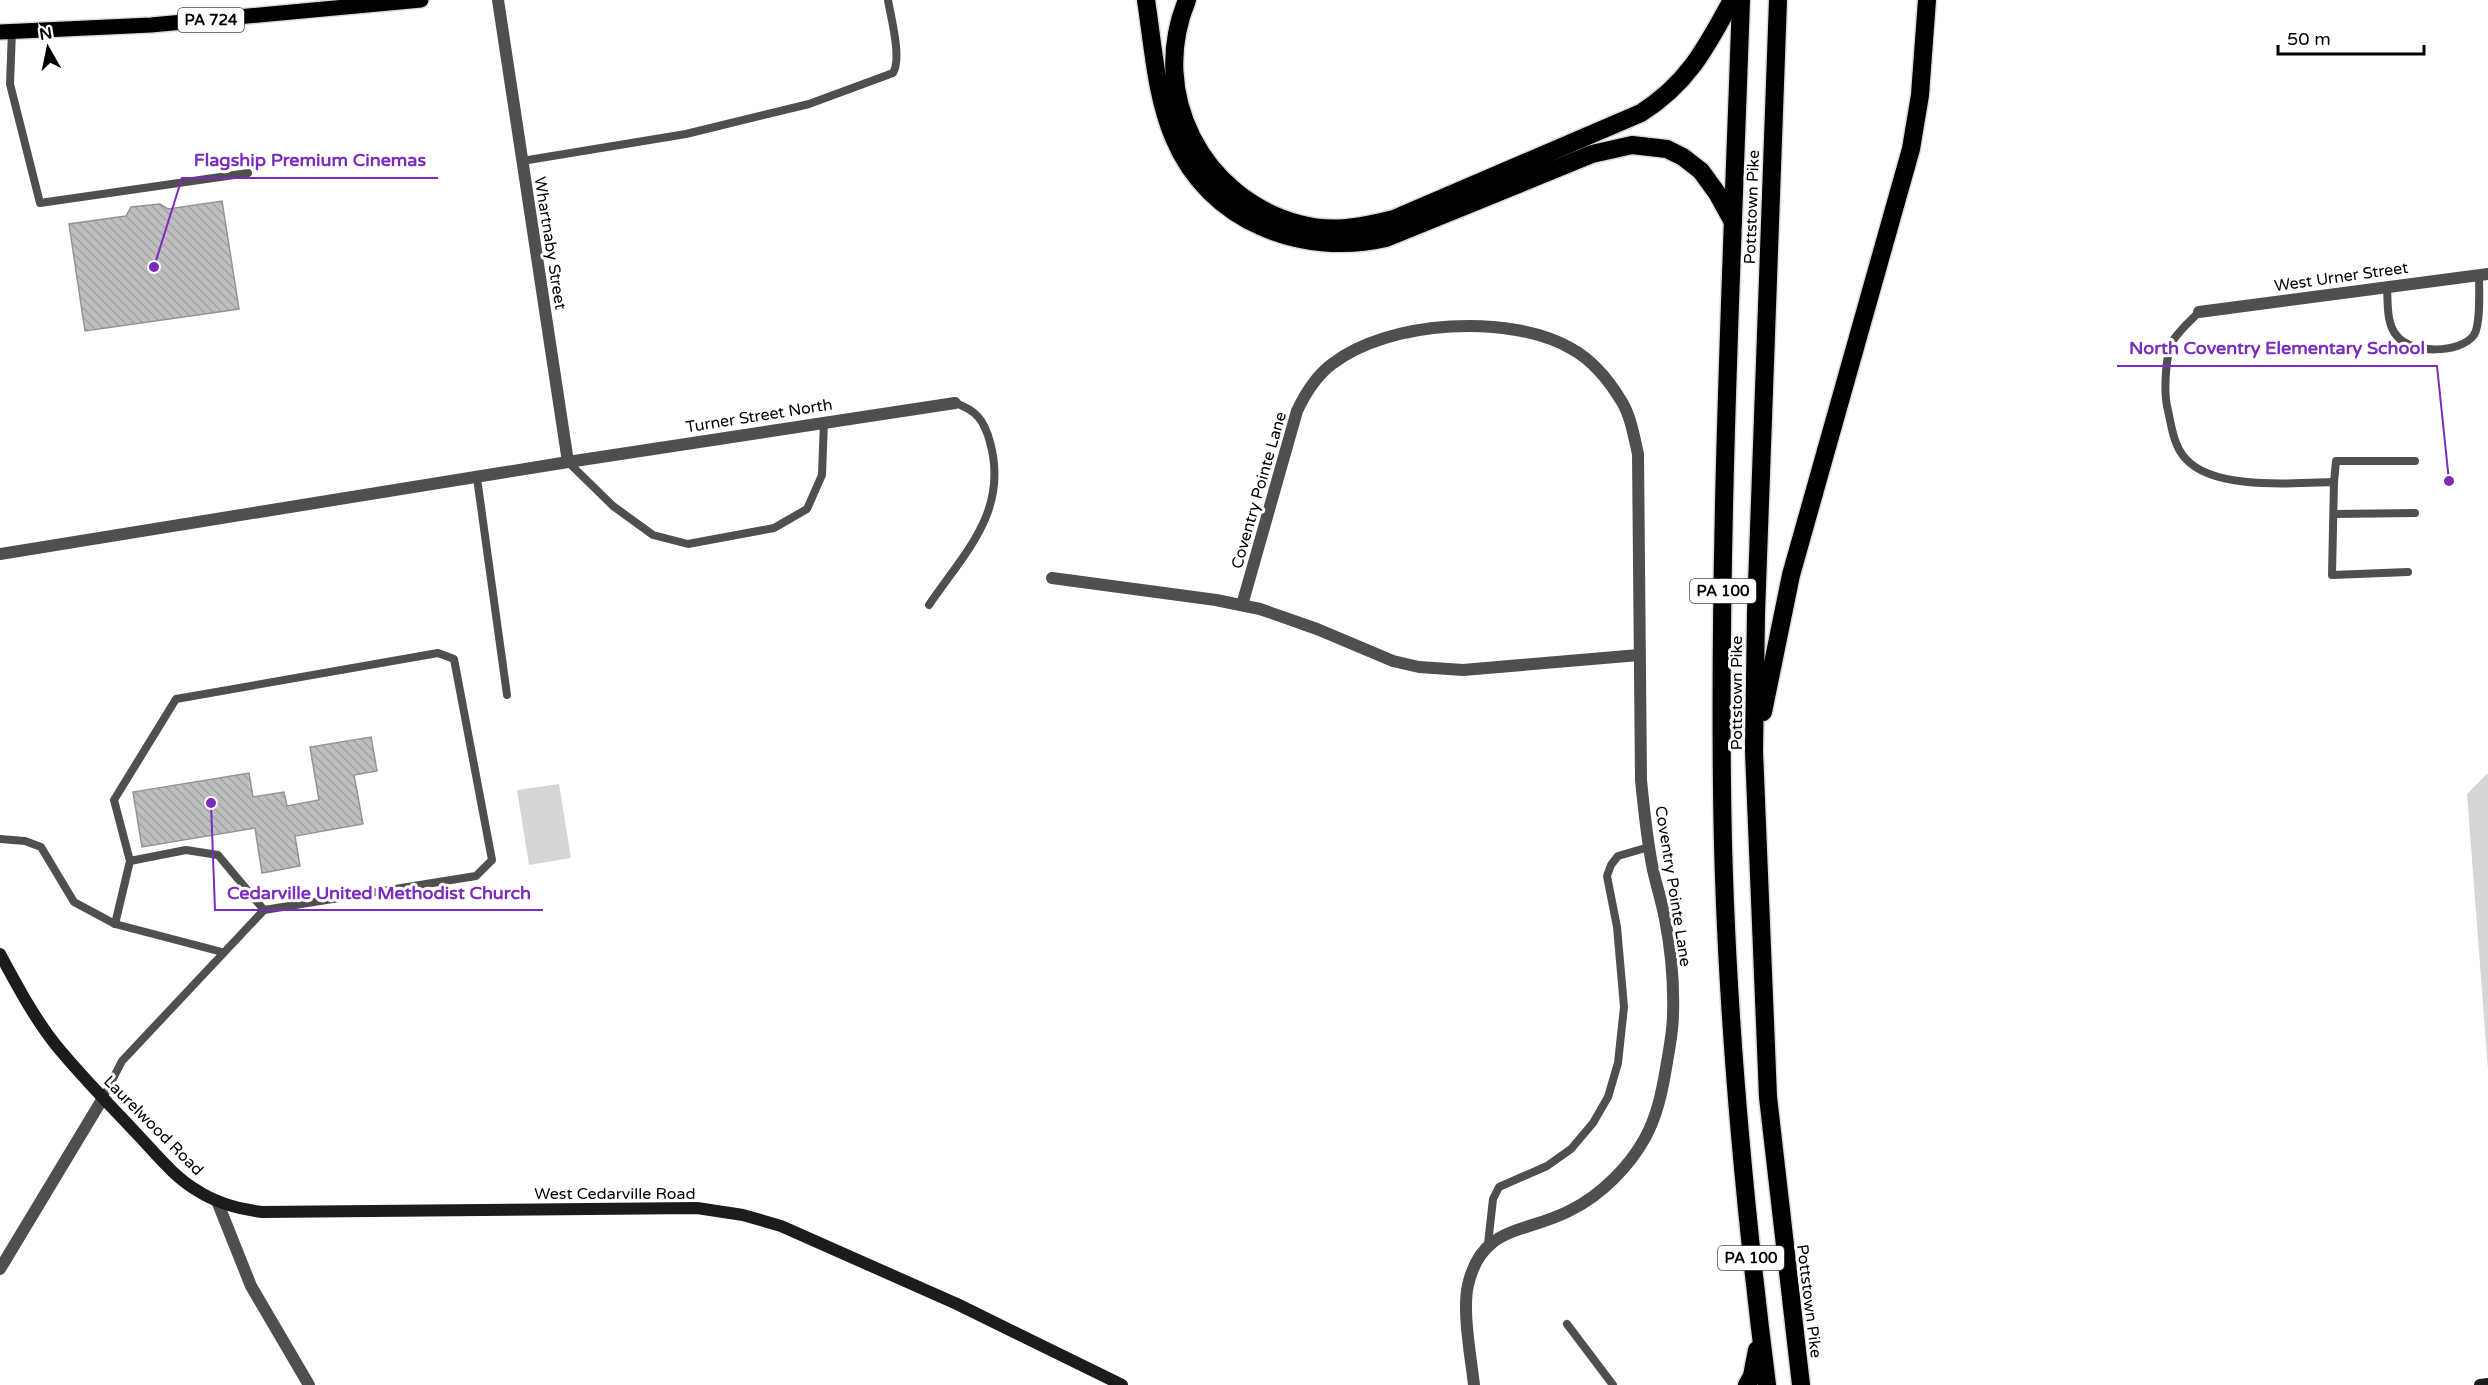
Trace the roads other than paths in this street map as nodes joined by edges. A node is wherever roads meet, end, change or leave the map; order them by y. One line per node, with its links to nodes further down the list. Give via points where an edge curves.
1 (421, 0): 10 (main road, PA 724)
2 (498, 0): 13 (street, Whartnaby Street)
3 (888, 0): 13 (lane, via 897,56 893,73 809,104 698,131)
4 (1146, 0): 15 (highway, via 1161,90 1174,139 1211,192 1272,232 1324,244 1386,238 1583,157 1632,145 1667,149 1683,157 1701,171)
5 (1187, 0): 6 (highway, via 1177,35 1177,86 1186,125 1204,160 1243,199 1273,215 1301,225 1341,229 1394,219 1641,114 1692,68)
6 (1732, 0)
7 (1741, 0): 15 (highway, Pottstown Pike / PA 100)
8 (1778, 0): 34 (highway, Pottstown Pike / PA 100)
9 (1927, 0): 34 (highway, via 1920,95 1911,150 1791,575)
10 (405, 1): 11 (main road, PA 724)
11 (377, 2): 12 (main road, PA 724, via 151,25)
12 (6, 32): 14 (lane, via 10,84 40,203)
13 (522, 161): 22 (street, Whartnaby Street)
14 (248, 173)
15 (1733, 222): 47 (highway, Pottstown Pike / PA 100, via 1722,610 1722,790 1735,1089)
16 (2483, 274): 17 (street, West Urner Street); 17 (lane, via 2474,335 2448,348 2427,350 2397,337 2390,323)
17 (2387, 287): 18 (street, West Urner Street)
18 (2199, 312): 24 (lane, via 2173,340 2164,394 2175,440 2184,458 2226,479 2253,483)
19 (955, 403): 20 (street, Turner Street North); 30 (lane, via 975,413 989,439 996,466 992,503 984,523)
20 (824, 421): 22 (street, Turner Street North); 22 (lane, via 822,475 807,509 774,528 688,544 653,535 613,506)
21 (2415, 461): 24 (lane, via 2337,461)
22 (568, 462): 23 (street)
23 (477, 478): 27 (street); 33 (lane)
24 (2334, 482): 26 (lane)
25 (2415, 513): 26 (lane)
26 (2334, 514): 28 (lane, via 2332,575)
27 (0, 555)
28 (2408, 572)
29 (1052, 578): 31 (street)
30 (929, 605)
31 (1242, 605): 32 (street, via 1419,667 1464,670); 32 (street, Coventry Pointe Lane, via 1297,411 1313,383 1339,359 1390,338 1460,325 1536,332 1573,349 1594,365 1622,403 1638,454)
32 (1639, 655): 36 (street, Coventry Pointe Lane, via 1641,780)
33 (507, 695)
34 (1754, 752): 55 (highway, Pottstown Pike / PA 100, via 1768,1097)
35 (0, 839): 39 (lane, via 41,848 74,902)
36 (1649, 848): 44 (lane, via 1618,856 1607,876 1617,927 1624,1007 1618,1063 1608,1097 1571,1149 1547,1166 1499,1187 1493,1198); 44 (street, Coventry Pointe Lane, via 1665,918 1673,1014 1661,1097 1646,1137 1630,1161 1589,1199)
37 (130, 861): 38 (lane, via 186,850 218,855); 38 (lane, via 114,800 176,699 438,653 454,659 492,860 476,876); 39 (lane)
38 (264, 910): 40 (lane)
39 (115, 924): 40 (lane)
40 (222, 952): 42 (lane, via 122,1061)
41 (0, 954): 42 (street, Laurelwood Road, via 54,1042)
42 (103, 1098): 43 (street, Laurelwood Road, via 177,1176); 45 (street)
43 (217, 1201): 49 (street, via 251,1286); 50 (street, West Cedarville Road, via 262,1212 697,1208 743,1215 781,1226 957,1304)
44 (1488, 1244): 51 (street, via 1467,1287)
45 (0, 1269)
46 (1567, 1324): 52 (lane)
47 (1760, 1333): 53 (highway); 54 (highway, Pottstown Pike / PA 100)
48 (2488, 1384): 56 (street)
49 (309, 1385)
50 (1122, 1385)
51 (1474, 1385)
52 (1613, 1385)
53 (1747, 1385)
54 (1767, 1385)
55 (1801, 1385)
56 (2480, 1385)

